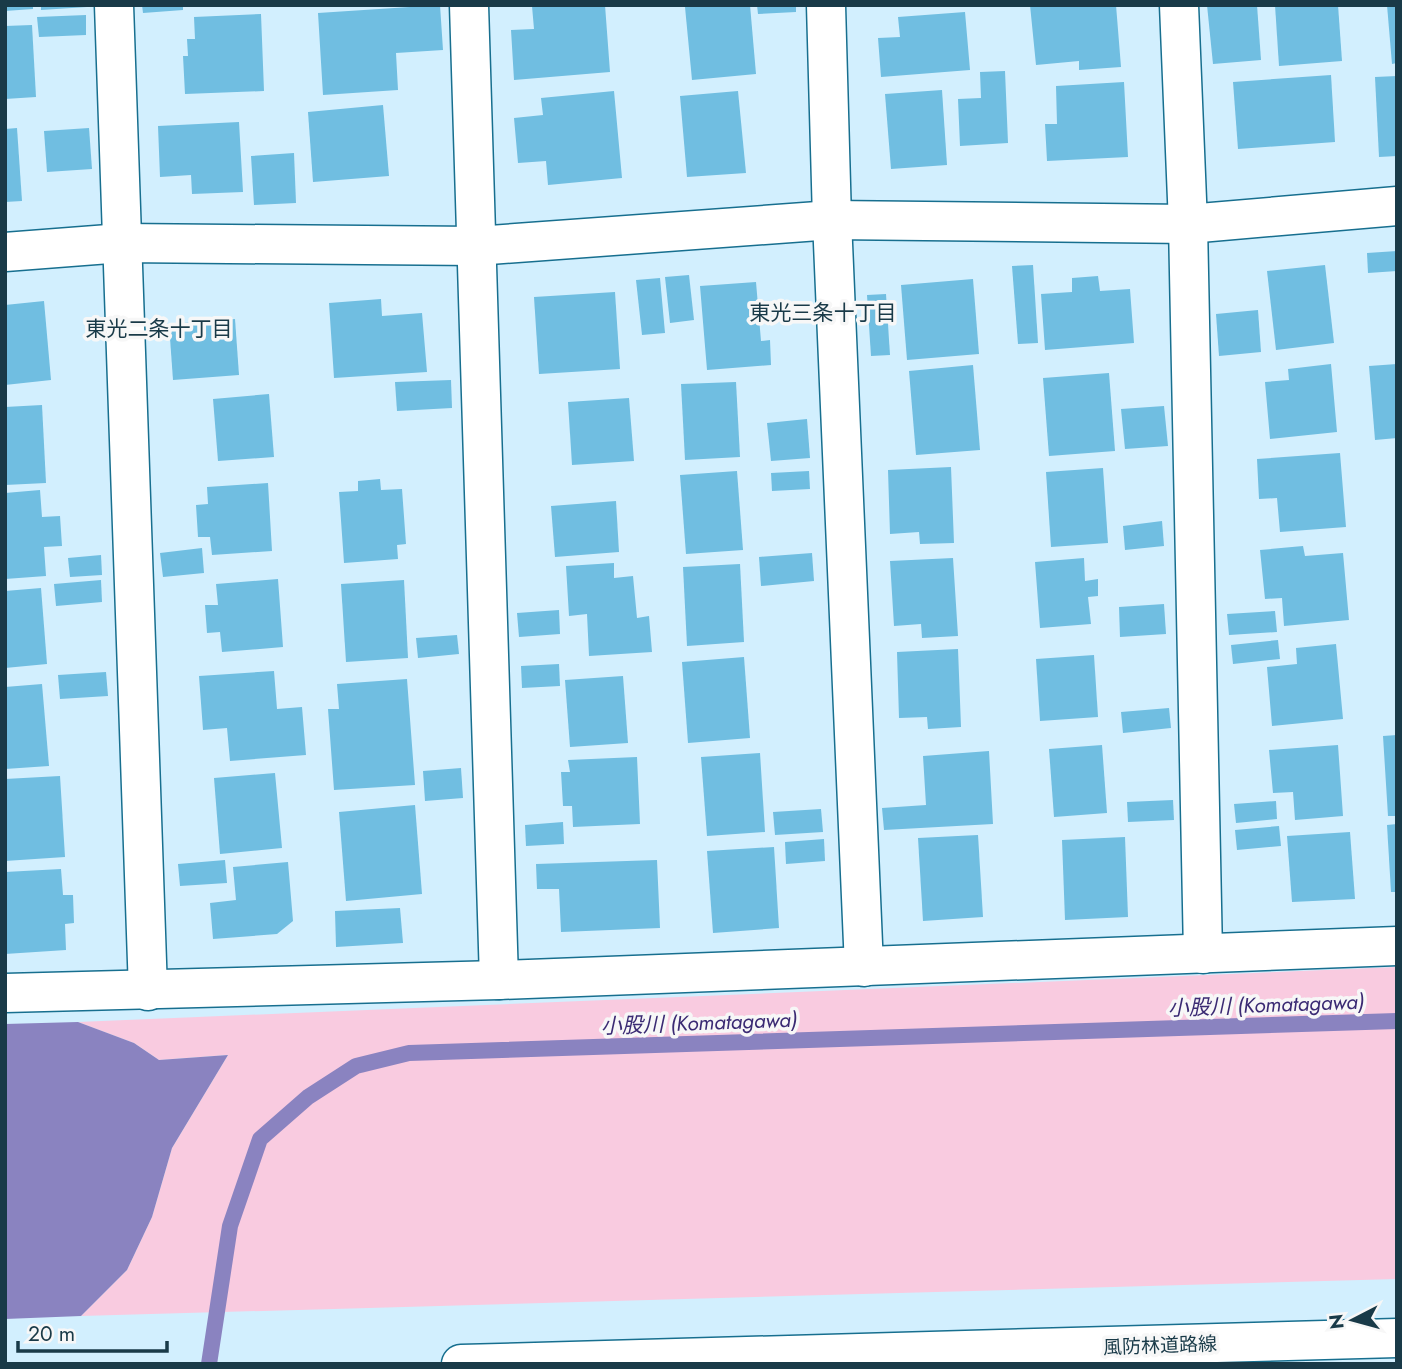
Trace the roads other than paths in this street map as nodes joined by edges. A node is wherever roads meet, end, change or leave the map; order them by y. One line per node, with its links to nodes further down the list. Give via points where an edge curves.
1 (114, 5): 8 (street)
2 (469, 5): 9 (street)
3 (826, 5): 6 (street)
4 (1179, 5): 7 (street)
5 (1397, 206): 7 (street)
6 (832, 220): 7 (street); 9 (street); 13 (street)
7 (1188, 224): 12 (street)
8 (122, 243): 9 (street); 10 (street); 15 (street)
9 (476, 246): 14 (street)
10 (5, 252)
11 (1397, 946): 12 (street)
12 (1203, 954): 13 (street)
13 (864, 967): 14 (street)
14 (499, 980): 15 (street)
15 (148, 991): 16 (street)
16 (5, 993)
17 (1397, 1338): 18 (street, 風防林道路線)
18 (1047, 1356): 19 (street, 風防林道路線)
19 (657, 1362): 20 (street, 風防林道路線)
20 (461, 1364)

